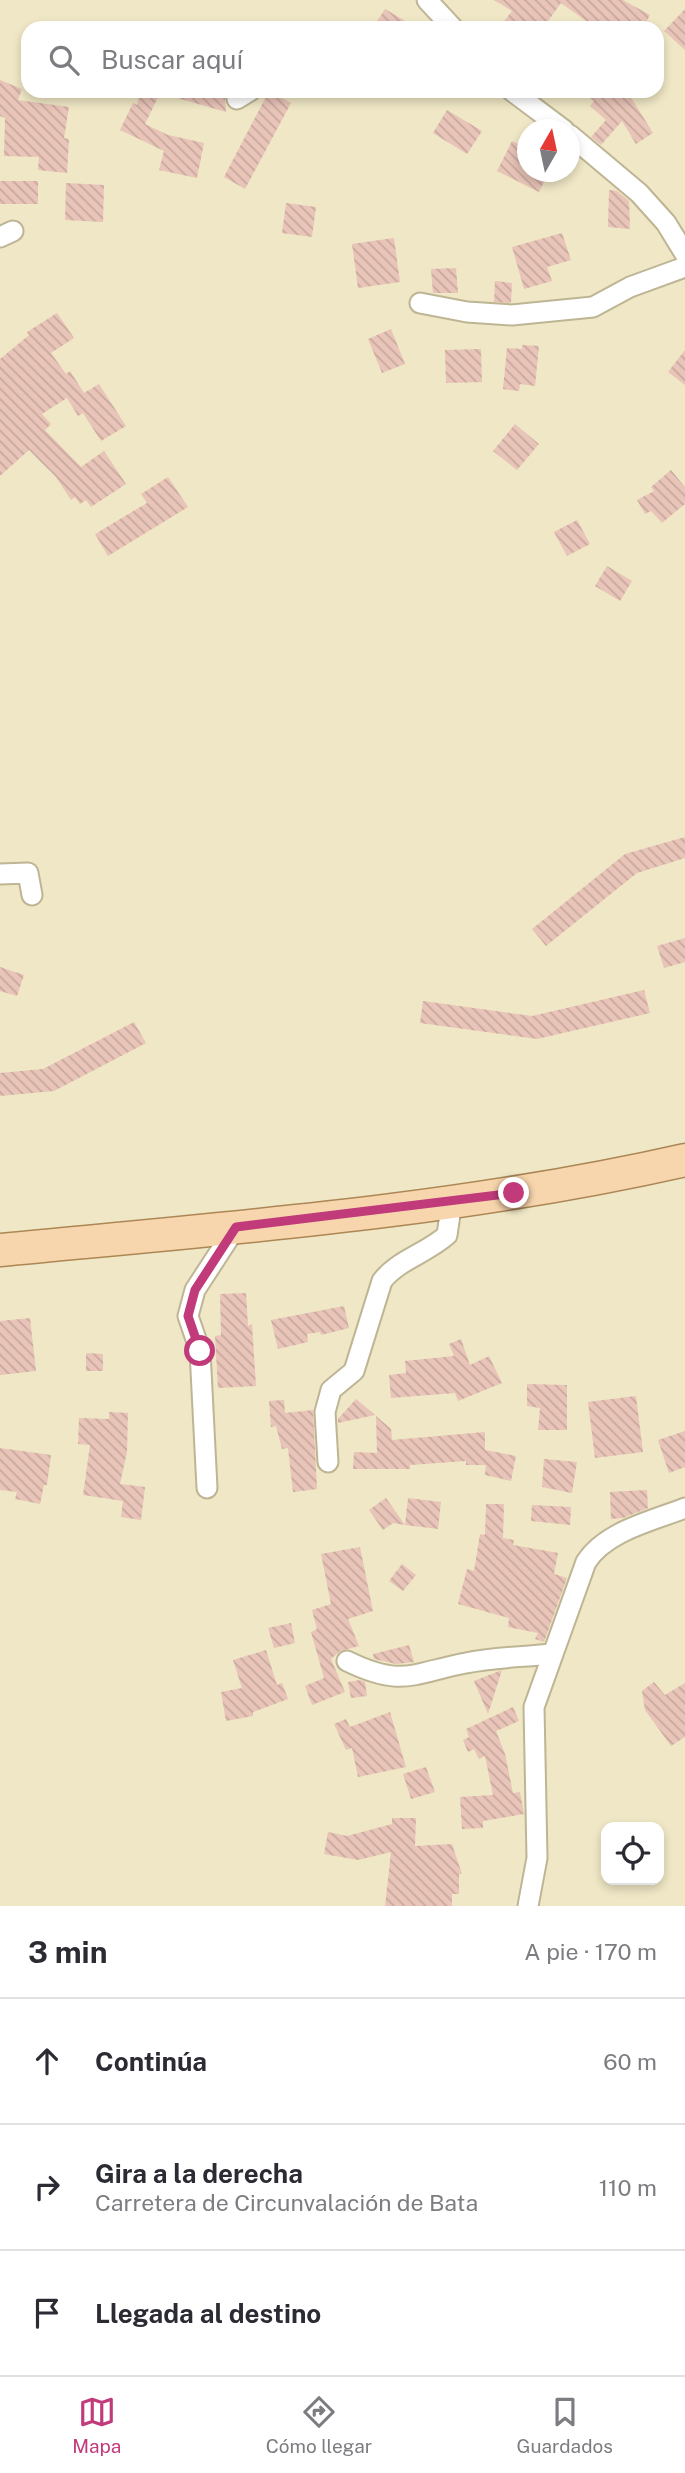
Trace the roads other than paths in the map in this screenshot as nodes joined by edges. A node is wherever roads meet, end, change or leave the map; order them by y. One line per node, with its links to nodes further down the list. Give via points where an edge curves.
1 (427, 0): 2 (street)
2 (446, 21)
3 (521, 98): 4 (street)
4 (549, 119)
5 (580, 144): 6 (street, via 639,192)
6 (685, 254)
7 (685, 267): 8 (street, via 630,287 593,307 512,315)
8 (420, 303)
9 (0, 874): 10 (street, via 28,873)
10 (32, 895)
11 (685, 1160): 12 (main road, via 586,1181)
12 (452, 1200): 13 (main road); 15 (street, via 447,1235 391,1270 382,1281 354,1371 331,1390 325,1412)
13 (236, 1227): 14 (main road); 16 (street, via 195,1290 188,1316 200,1351)
14 (0, 1250)
15 (328, 1462)
16 (207, 1489)
17 (685, 1508): 18 (street, via 594,1549)
18 (552, 1654): 19 (street, via 463,1663 418,1676 373,1674); 20 (street, via 534,1707 537,1858)
19 (347, 1661)
20 (528, 1906)

